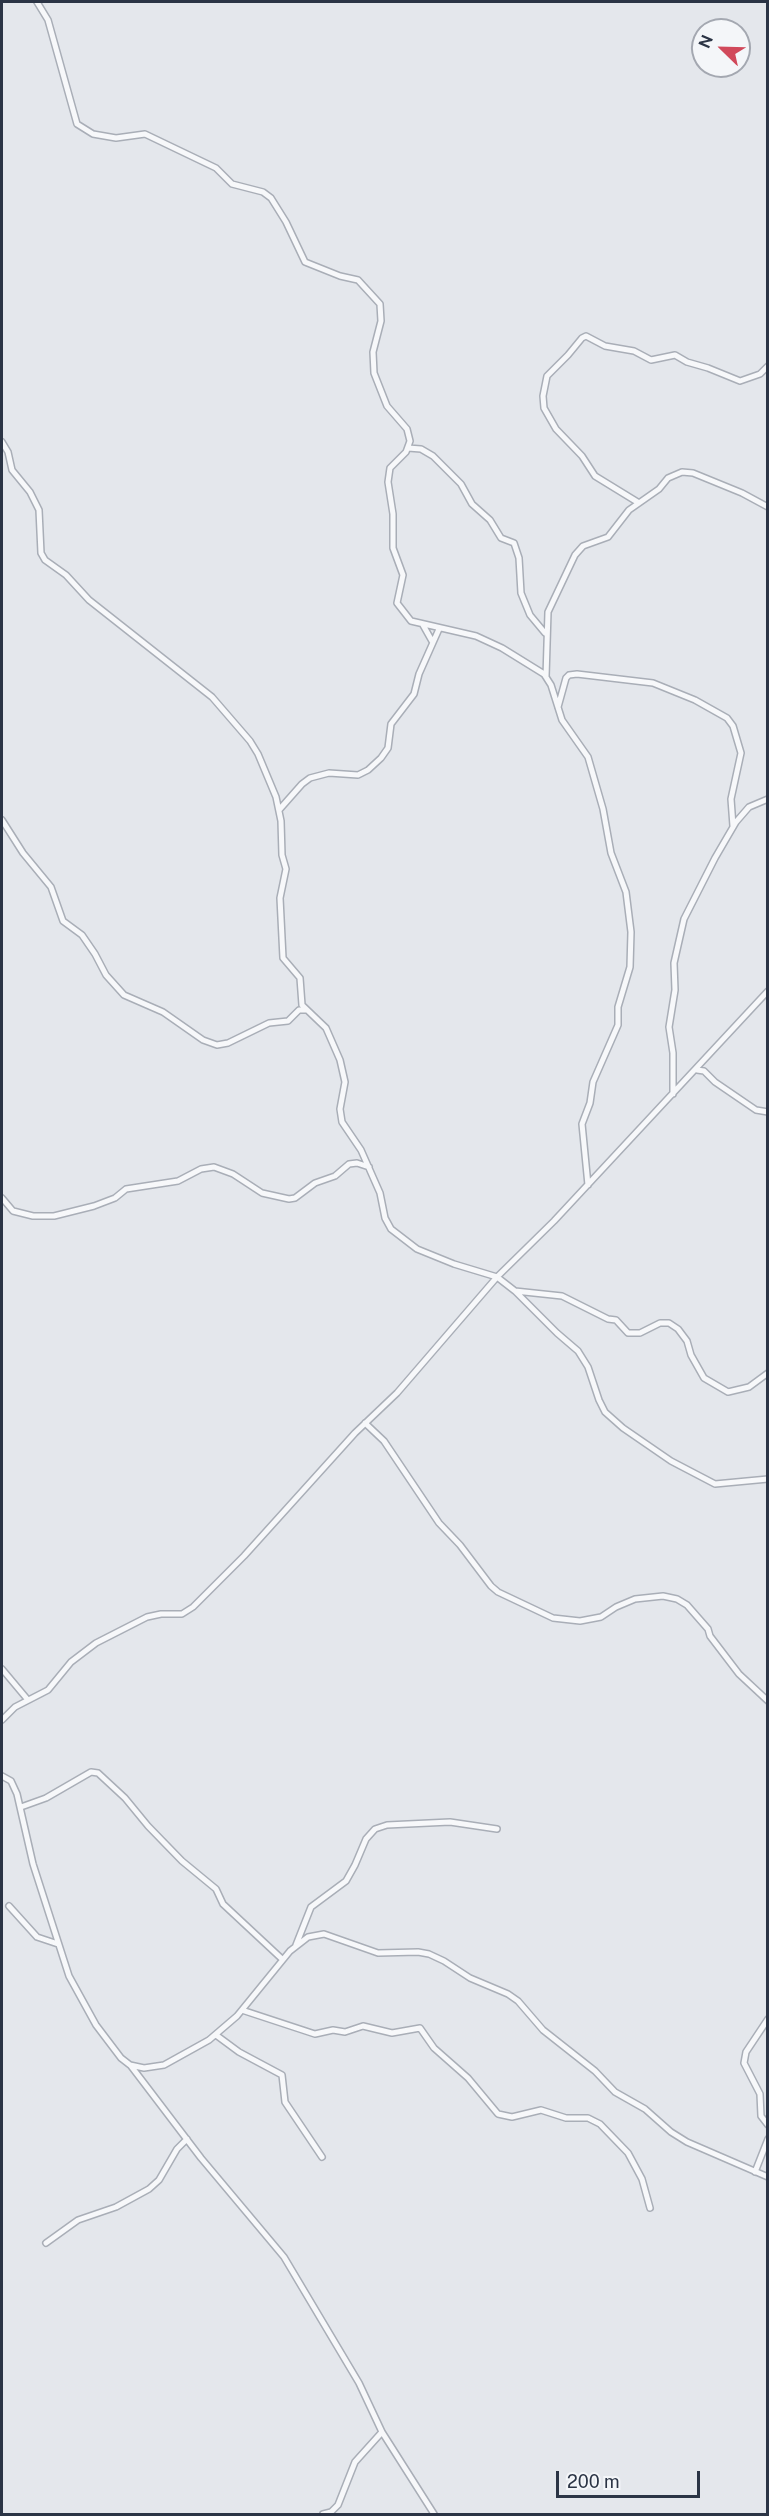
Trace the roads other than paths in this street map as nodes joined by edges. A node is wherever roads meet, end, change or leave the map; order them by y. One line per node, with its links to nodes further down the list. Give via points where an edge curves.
1 (37, 2): 4 (street, via 48,20 78,124 93,134 116,138 145,134 216,168 232,184 263,192 275,204 305,262 358,280 376,298 381,318 373,352 374,373 390,411 408,432)
2 (768, 366): 5 (street, via 756,376 740,381 675,355 651,360 634,351 582,338 547,376 544,408 595,476)
3 (2, 442): 14 (street, via 12,470 39,510 43,558 217,703 256,750)
4 (408, 448): 7 (street, via 390,468 388,482 393,548 403,575 397,600 408,618); 9 (street, via 421,449 433,456 461,484 472,504 490,520 501,538 514,543 521,593 530,615)
5 (639, 503): 6 (street, via 668,478 685,471); 9 (street, via 608,537 579,549 548,611)
6 (768, 507)
7 (422, 624): 8 (street); 10 (street)
8 (438, 629): 10 (street); 11 (street, via 466,633 492,643)
9 (546, 635): 11 (street)
10 (432, 641): 14 (street, via 414,694 391,724 388,748 381,758 357,775 329,773 306,780)
11 (546, 677): 12 (street)
12 (558, 709): 16 (street, via 566,678 574,673 653,683 695,699 727,718 741,753 731,799); 23 (street, via 590,763 610,851 626,892 631,932 630,967 618,1007 618,1025 593,1082 582,1124)
13 (768, 799): 16 (street, via 749,807)
14 (279, 810): 18 (street, via 286,869 280,898 282,954 300,978 301,1002)
15 (2, 820): 18 (street, via 51,887 63,921 82,935 106,975 124,995 163,1012 203,1040 217,1045 269,1023 288,1021 299,1010)
16 (733, 827): 20 (street, via 681,928 669,1032 674,1053)
17 (768, 991): 19 (street)
18 (307, 1010): 22 (street, via 324,1025 340,1060 345,1082 340,1115)
19 (695, 1070): 20 (street); 21 (street, via 702,1070 756,1110)
20 (673, 1094): 23 (street)
21 (768, 1112)
22 (369, 1167): 24 (street, via 349,1164 335,1176 289,1199 262,1193 234,1174 214,1167 178,1181 126,1189 94,1206 54,1216 13,1211); 25 (street, via 382,1197 386,1221 404,1242 432,1256)
23 (588, 1185): 25 (street)
24 (2, 1198)
25 (497, 1277): 26 (street); 28 (street, via 397,1393)
26 (515, 1291): 27 (street, via 562,1296 616,1320 628,1333 671,1324 687,1341 701,1374 728,1392 749,1387); 29 (street, via 578,1351 603,1408 623,1428 677,1465 712,1483)
27 (768, 1373)
28 (364, 1424): 31 (street, via 189,1611 147,1617 101,1640 71,1662 48,1690); 32 (street, via 384,1441 439,1523 498,1592 553,1618 580,1621 601,1617 635,1599 677,1599 708,1629 739,1674)
29 (768, 1479)
30 (2, 1669): 31 (street)
31 (28, 1700): 33 (street)
32 (768, 1701)
33 (2, 1720)
34 (2, 1776): 35 (street, via 14,1784)
35 (21, 1807): 38 (street, via 28,1847); 40 (street, via 46,1798 91,1772 98,1773 182,1861 216,1889 223,1904)
36 (497, 1829): 39 (street, via 450,1822 375,1829 346,1881 311,1907)
37 (9, 1906): 38 (street, via 35,1935)
38 (58, 1944): 44 (street, via 88,2013)
39 (296, 1945): 40 (street); 49 (street, via 308,1937 324,1934 378,1953 418,1952 444,1961 470,1978 513,1997 543,2030 615,2092 651,2113 679,2138)
40 (282, 1959): 41 (street)
41 (242, 2010): 43 (street); 51 (street, via 315,2034 363,2026 393,2034 420,2028 434,2048 468,2078 498,2114 512,2116 541,2110 566,2118 588,2118 600,2124 628,2153 642,2179)
42 (768, 2019): 45 (street, via 746,2052 744,2063 760,2094 761,2116)
43 (216, 2035): 44 (street, via 164,2065); 48 (street, via 282,2075 285,2102)
44 (131, 2066): 46 (street)
45 (768, 2125)
46 (187, 2139): 52 (street, via 149,2189 117,2207 67,2225); 53 (street, via 284,2257 359,2383)
47 (768, 2139): 49 (street)
48 (322, 2157)
49 (755, 2172): 50 (street)
50 (768, 2177)
51 (650, 2208)
52 (46, 2243)
53 (382, 2432): 54 (street, via 355,2462 338,2505); 55 (street)
54 (323, 2514)
55 (434, 2514)

